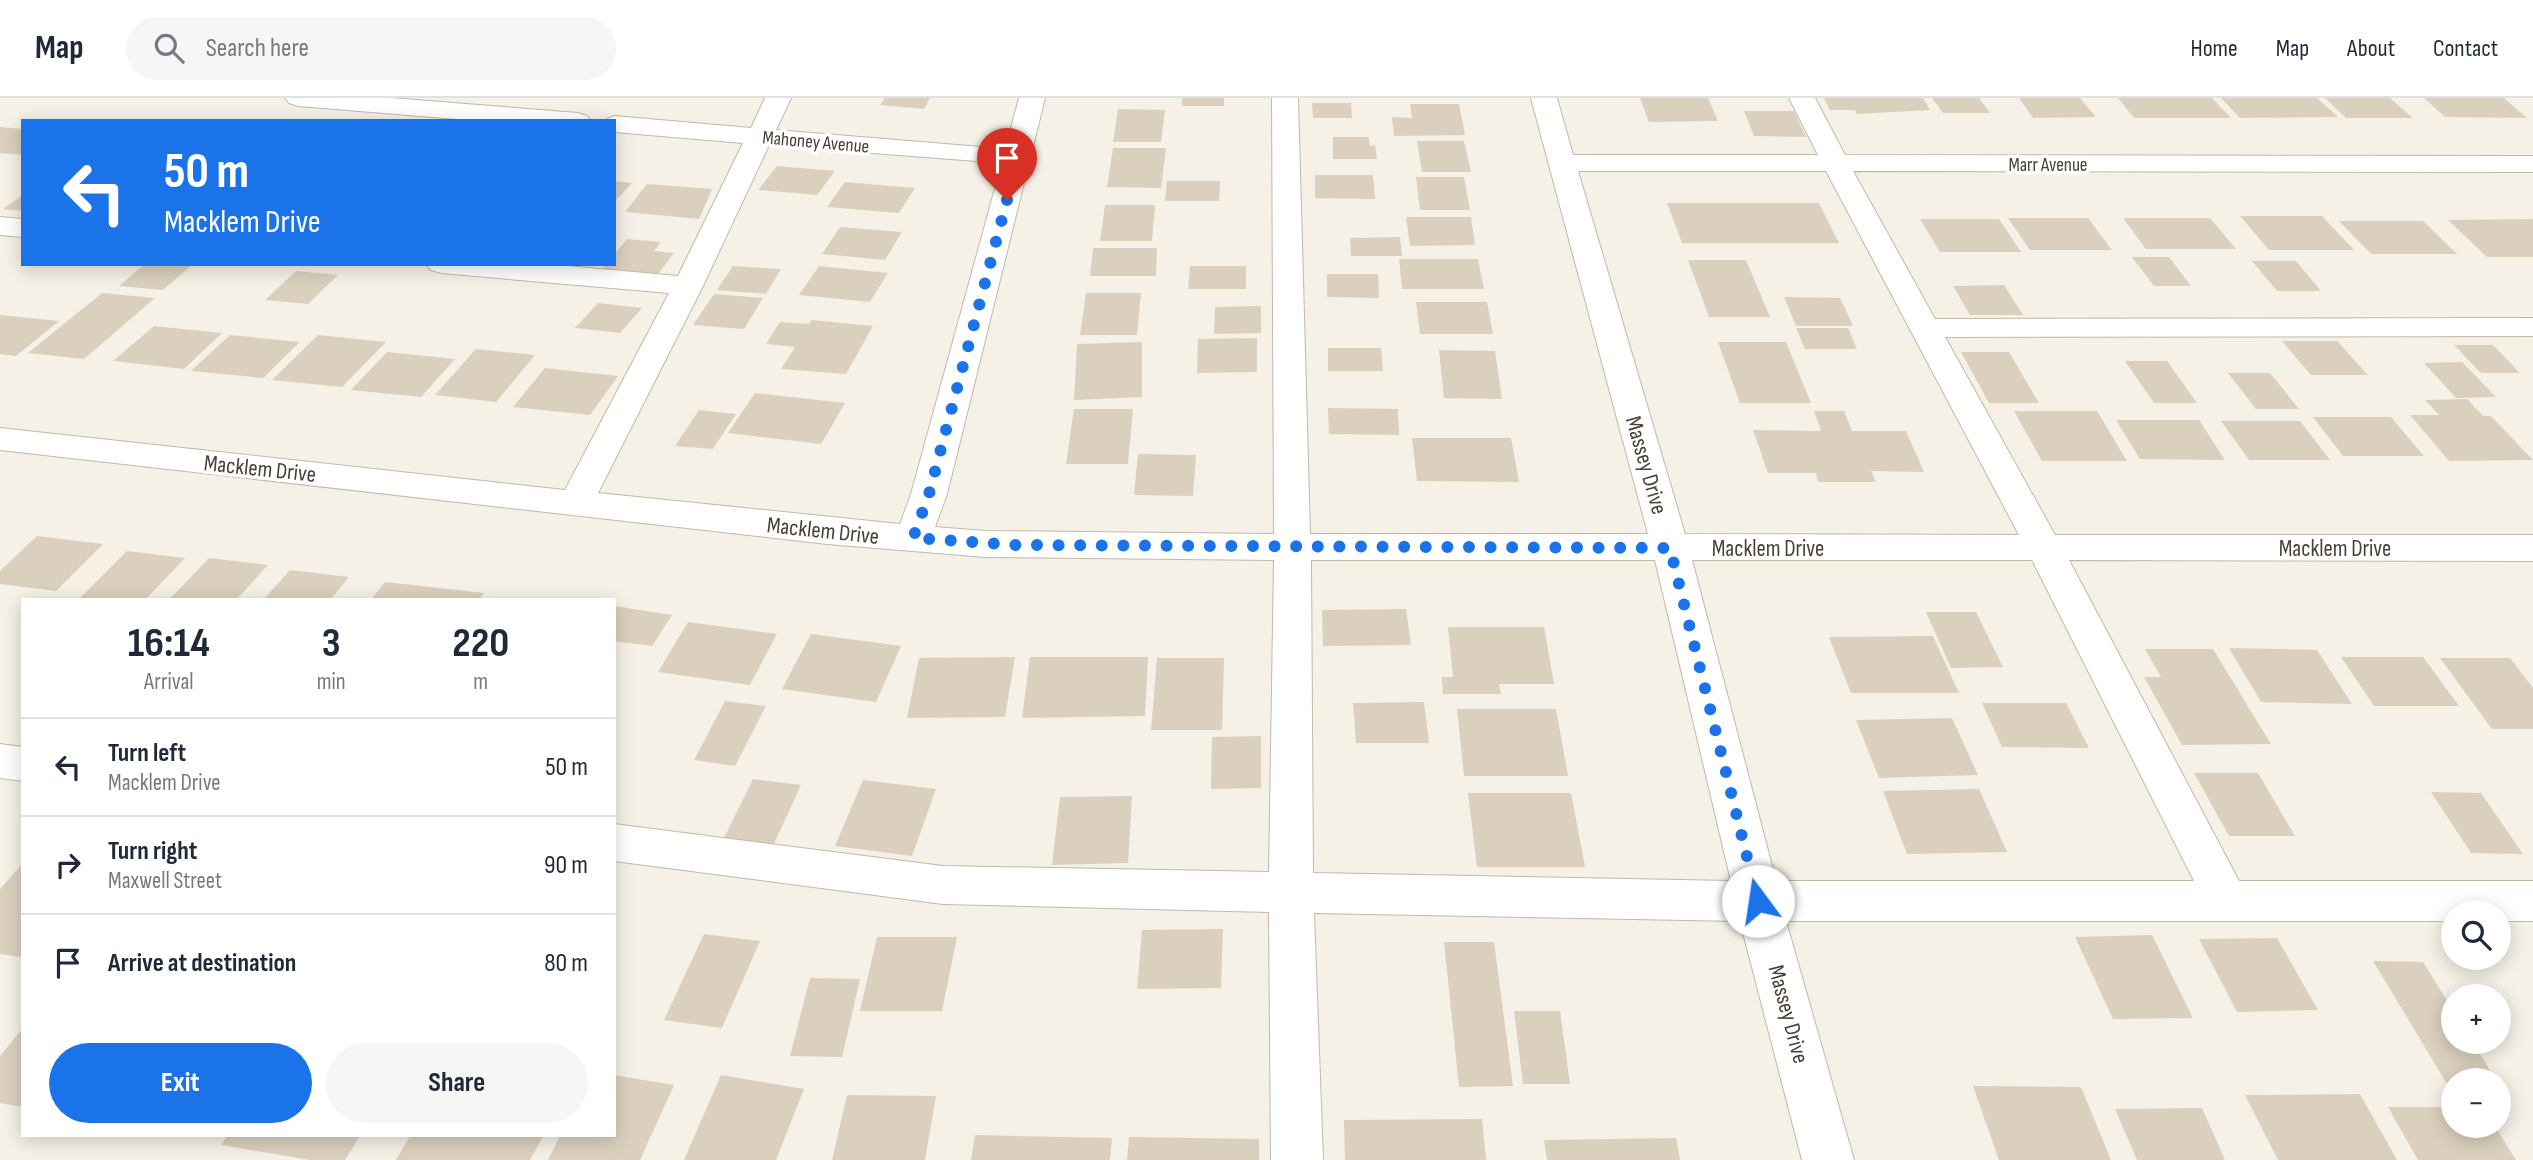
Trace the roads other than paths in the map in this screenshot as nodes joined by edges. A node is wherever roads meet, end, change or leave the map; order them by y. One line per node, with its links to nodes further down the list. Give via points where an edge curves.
1 (298, 98): 7 (street)
2 (778, 98): 9 (street)
3 (1032, 98): 10 (street)
4 (1285, 98): 23 (street)
5 (1544, 98): 11 (street, Massey Drive)
6 (1802, 98): 12 (street)
7 (554, 119)
8 (616, 124): 9 (street, Mahoney Avenue)
9 (760, 135): 10 (street, Mahoney Avenue); 17 (street)
10 (1018, 155): 22 (street, via 929,494)
11 (1562, 163): 12 (street, Marr Avenue); 24 (street, Massey Drive)
12 (1836, 164): 13 (street, Marr Avenue); 19 (street)
13 (2533, 164)
14 (0, 226): 15 (street)
15 (21, 228)
16 (463, 266): 17 (street)
17 (688, 286): 21 (street)
18 (2533, 327): 19 (street)
19 (1924, 328): 25 (street)
20 (0, 439): 21 (street, Macklem Drive)
21 (576, 503): 22 (street, Macklem Drive)
22 (913, 538): 23 (street, Macklem Drive, via 986,544)
23 (1291, 547): 24 (street, Macklem Drive); 30 (street)
24 (1670, 548): 25 (street, Macklem Drive); 31 (street, Massey Drive)
25 (2044, 548): 26 (street, Macklem Drive); 33 (street)
26 (2533, 548)
27 (0, 761): 28 (street)
28 (21, 764)
29 (616, 842): 30 (street, via 943,885)
30 (1291, 894): 31 (street); 34 (street)
31 (1758, 901): 33 (street); 35 (street, Massey Drive)
32 (2533, 901): 33 (street)
33 (2227, 902)
34 (1297, 1160)
35 (1828, 1160)

